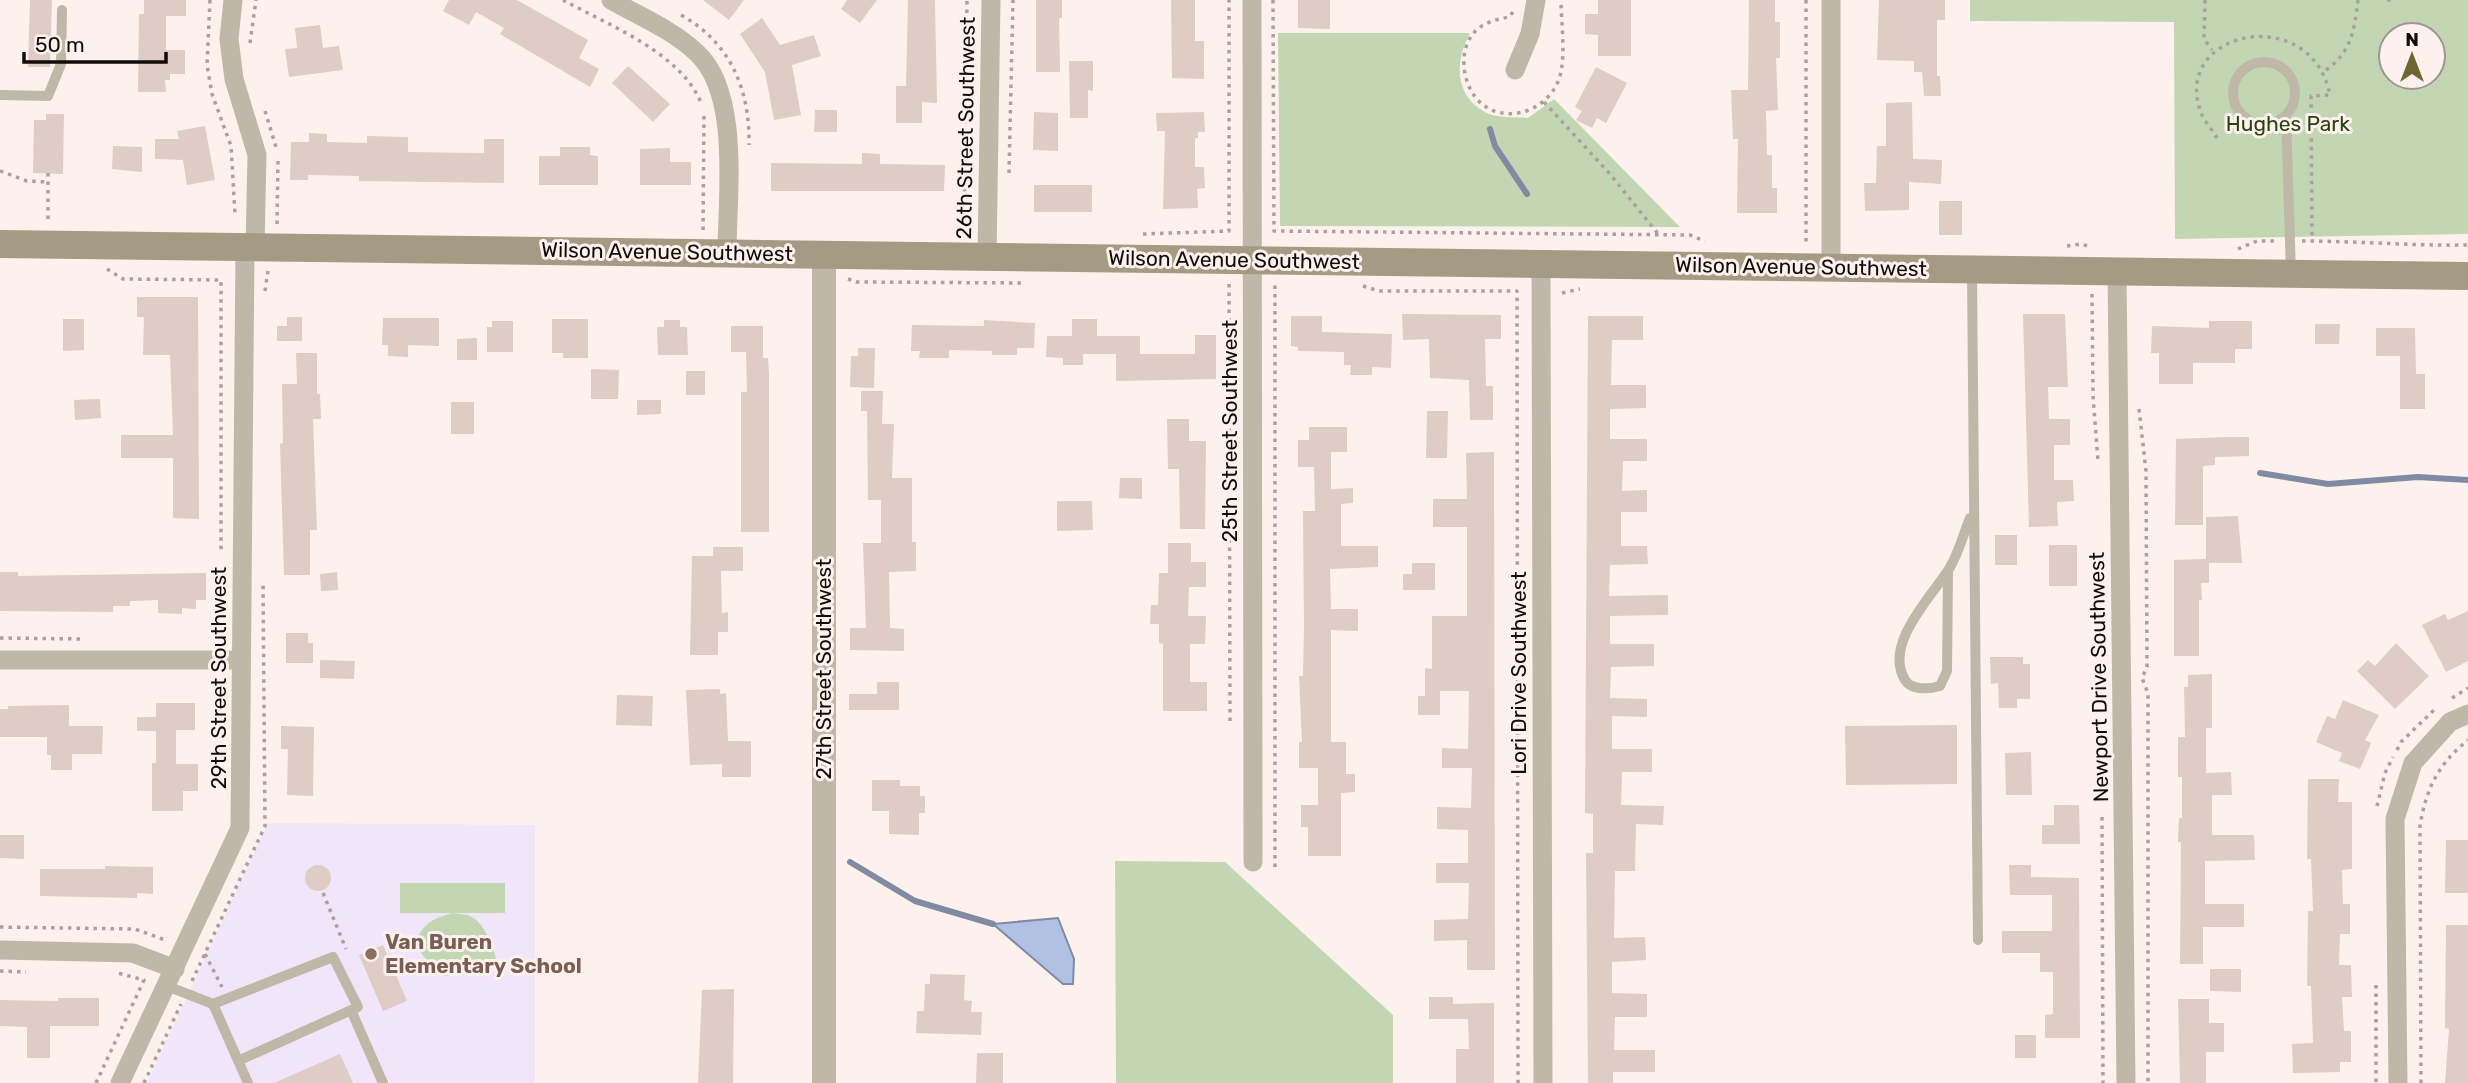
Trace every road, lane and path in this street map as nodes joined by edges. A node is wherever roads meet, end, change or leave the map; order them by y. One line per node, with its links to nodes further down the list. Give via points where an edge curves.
1 (209, 0): 41 (path, via 207,65 231,146)
2 (233, 0): 41 (street, 29th Street Southwest, via 229,39 234,79 257,155)
3 (256, 0): 21 (path)
4 (563, 0): 37 (path, via 667,58 695,88 705,124 704,223 703,230)
5 (611, 0): 51 (street, via 698,53 718,83 727,116)
6 (967, 0): 38 (path, via 965,234)
7 (991, 0): 52 (street, 26th Street Southwest)
8 (1013, 0): 33 (path)
9 (1229, 0): 39 (path, via 1229,231)
10 (1252, 0): 53 (street, 25th Street Southwest)
11 (1273, 0): 40 (path, via 1273,231)
12 (1536, 0): 24 (street, via 1530,34)
13 (1806, 0): 44 (path, via 1807,243)
14 (1831, 0): 56 (street)
15 (2205, 0): 22 (path, via 2204,39)
16 (2358, 0): 25 (path, via 2351,43 2342,58)
17 (2386, 0): 18 (path)
18 (2393, 0)
19 (62, 10): 26 (lane, via 61,64 48,96)
20 (2220, 42): 22 (path)
21 (250, 48)
22 (2212, 50): 30 (path, via 2200,72 2198,96 2203,116)
23 (2314, 52): 25 (path)
24 (1515, 70)
25 (2326, 70): 43 (path, via 2330,95 2311,96)
26 (0, 95)
27 (1544, 102): 40 (path)
28 (263, 106): 36 (path, via 277,149 277,226)
29 (2286, 115): 29 (lane, via 2292,107 2294,87 2285,71 2257,63 2240,73 2234,103 2247,120 2267,124); 42 (lane)
30 (2217, 138)
31 (0, 171): 34 (path, via 27,181)
32 (48, 173): 34 (path)
33 (1009, 180)
34 (48, 182): 35 (path)
35 (48, 225)
36 (290, 227)
37 (692, 231)
38 (951, 234)
39 (1135, 234)
40 (1659, 235): 46 (path, via 1690,235)
41 (245, 240): 45 (main road, Wilson Avenue Southwest); 51 (main road, Wilson Avenue Southwest); 80 (street, 29th Street Southwest)
42 (2290, 241): 43 (path); 50 (path, via 2257,240); 61 (lane)
43 (2312, 241): 47 (path, via 2409,247)
44 (1793, 243)
45 (0, 244)
46 (1711, 244)
47 (2468, 245)
48 (2057, 248): 49 (path, via 2081,244)
49 (2094, 248)
50 (2237, 250)
51 (727, 253): 55 (main road, Wilson Avenue Southwest)
52 (987, 257): 53 (main road, Wilson Avenue Southwest); 55 (main road, Wilson Avenue Southwest)
53 (1252, 260): 54 (main road, Wilson Avenue Southwest); 85 (street, 25th Street Southwest)
54 (1541, 264): 56 (main road, Wilson Avenue Southwest); 108 (street, Lori Drive Southwest)
55 (824, 265): 63 (path, via 856,282); 106 (street, 27th Street Southwest)
56 (1831, 267): 59 (main road, Wilson Avenue Southwest)
57 (105, 268): 74 (path, via 123,279 221,280)
58 (277, 269): 68 (path, via 269,269)
59 (1972, 269): 60 (main road, Wilson Avenue Southwest); 73 (lane)
60 (2117, 271): 61 (main road, Wilson Avenue Southwest); 110 (street, Newport Drive Southwest)
61 (2291, 273): 62 (main road, Wilson Avenue Southwest)
62 (2468, 276)
63 (1036, 283)
64 (1217, 284): 82 (path, via 1231,284)
65 (1288, 285): 86 (path, via 1275,285)
66 (1353, 286): 107 (path, via 1379,291 1517,291)
67 (1583, 289): 70 (path, via 1562,292)
68 (265, 293)
69 (2079, 294): 72 (path, via 2092,294)
70 (1562, 306)
71 (2138, 397): 111 (path, via 2147,531 2147,667 2142,678 2148,694)
72 (2099, 468)
73 (1973, 511): 75 (lane); 89 (lane)
74 (221, 557)
75 (1948, 571): 75 (lane, via 1926,599 1902,645 1900,665 1906,681 1915,687 1940,686 1947,671)
76 (263, 573): 91 (path, via 265,826)
77 (0, 638): 78 (path)
78 (97, 639)
79 (0, 660): 80 (street)
80 (240, 660): 95 (street, 29th Street Southwest, via 240,828)
81 (2468, 714): 112 (street, via 2450,722 2413,763 2395,819)
82 (1230, 721)
83 (2468, 740): 113 (path, via 2441,765 2425,795 2420,826)
84 (2102, 817): 109 (path)
85 (1253, 862)
86 (1275, 867)
87 (0, 927): 88 (path, via 135,929 164,940)
88 (170, 928)
89 (1978, 940)
90 (0, 950): 95 (street, via 133,953)
91 (205, 954): 96 (path); 97 (path)
92 (0, 971): 93 (path)
93 (39, 972)
94 (105, 973): 101 (path, via 144,980)
95 (171, 977): 97 (lane); 102 (street, 29th Street Southwest)
96 (223, 989)
97 (186, 994): 98 (lane); 103 (path)
98 (213, 1004): 99 (lane, via 333,957 358,1007); 100 (lane)
99 (351, 1010): 100 (lane); 105 (lane)
100 (240, 1060): 104 (lane)
101 (96, 1083)
102 (120, 1083)
103 (144, 1083)
104 (248, 1083)
105 (383, 1083)
106 (824, 1083)
107 (1518, 1083)
108 (1543, 1083)
109 (2103, 1083)
110 (2126, 1083)
111 (2148, 1083)
112 (2398, 1083)
113 (2421, 1083)

